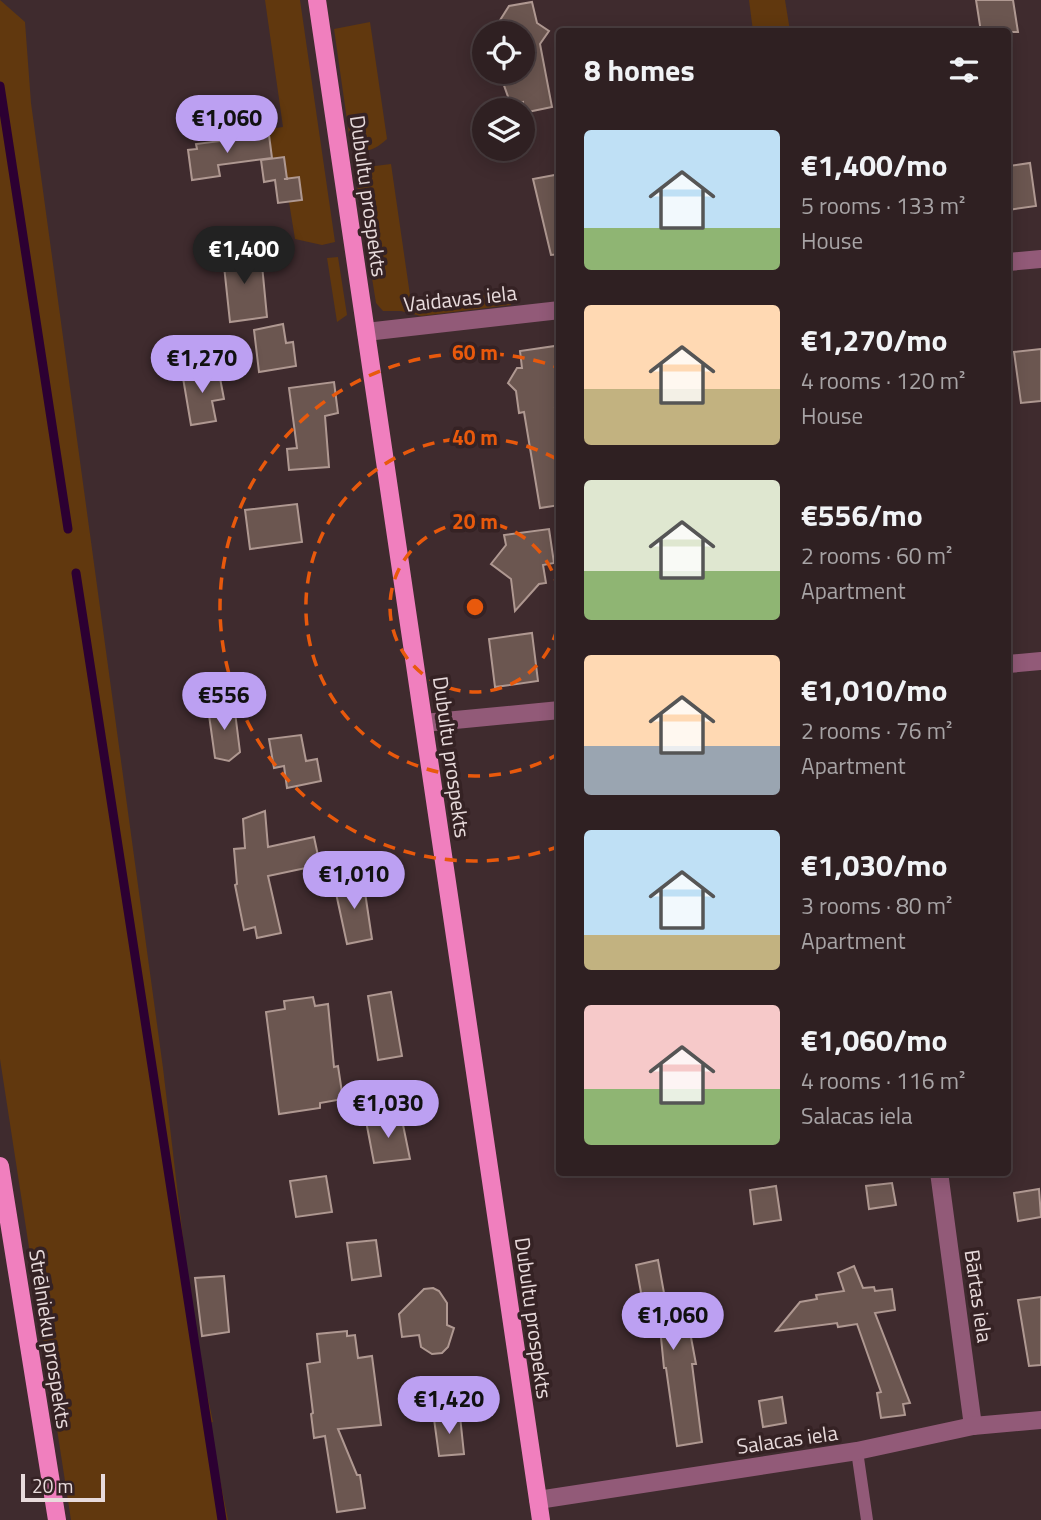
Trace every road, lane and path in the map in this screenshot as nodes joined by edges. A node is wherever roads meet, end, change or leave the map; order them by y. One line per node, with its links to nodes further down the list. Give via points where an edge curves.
1 (317, 0): 5 (main road, Dubultu prospekts)
2 (1041, 259): 3 (street)
3 (1011, 262)
4 (556, 310): 5 (street, Vaidavas iela)
5 (366, 332): 9 (main road, Dubultu prospekts)
6 (1041, 661): 7 (street)
7 (1011, 664)
8 (556, 710): 9 (street)
9 (424, 723): 15 (main road, Dubultu prospekts)
10 (0, 1166): 16 (main road, Strēlnieku prospekts)
11 (940, 1176): 13 (street, Bārtas iela)
12 (1041, 1420): 13 (street, Salacas iela)
13 (973, 1426): 14 (street, Salacas iela)
14 (857, 1451): 15 (street, Salacas iela); 18 (lane)
15 (538, 1500): 17 (main road, Dubultu prospekts)
16 (57, 1520)
17 (541, 1520)
18 (867, 1520)

